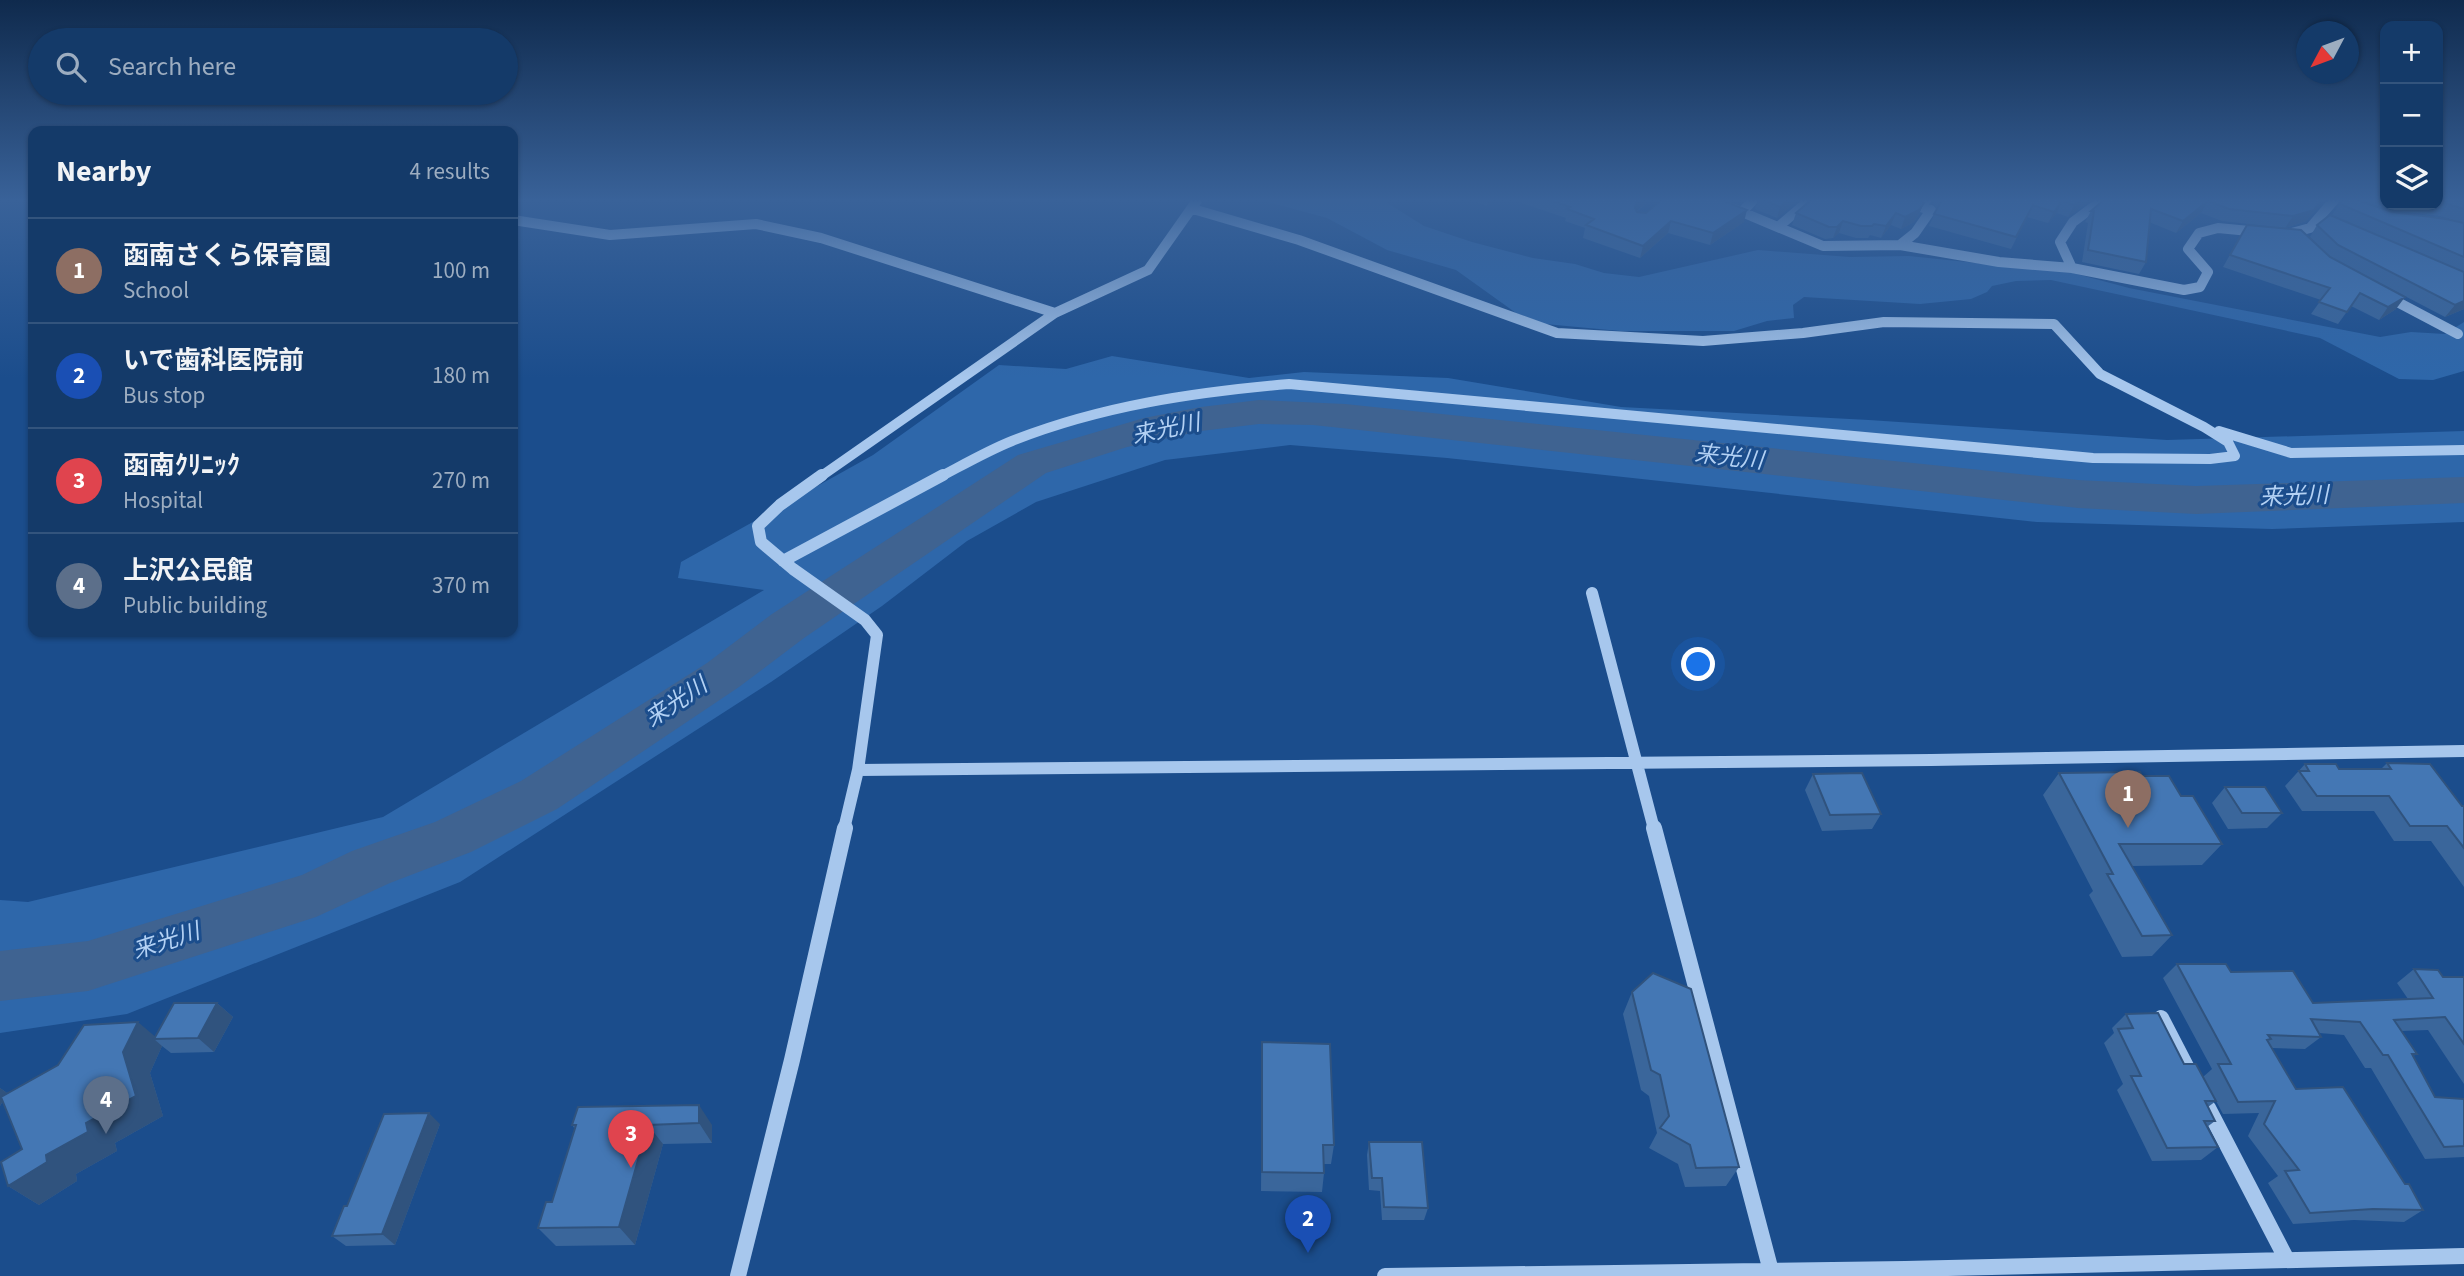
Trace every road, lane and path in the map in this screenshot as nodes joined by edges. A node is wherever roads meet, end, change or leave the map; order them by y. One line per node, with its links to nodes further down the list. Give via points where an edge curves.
1 (885, 259): 9 (street)
2 (1156, 259): 9 (street, via 1148,270)
3 (1351, 259): 11 (street, via 1557,333 1703,341 1884,322 2054,324 2100,374)
4 (1979, 259): 7 (street)
5 (2068, 259): 7 (street)
6 (2196, 259): 7 (street, via 2207,278 2195,289 2183,290)
7 (2072, 268)
8 (2376, 291): 10 (street)
9 (1055, 313): 13 (street, via 780,505 758,526 761,542)
10 (2458, 334)
11 (2204, 427): 12 (street, via 2291,453); 13 (street, via 2228,442 2235,456 2093,458 1289,384 1228,389 1123,407 1011,441 854,520)
12 (2464, 450)
13 (788, 565): 17 (street, via 865,620 877,635)
14 (1592, 593): 16 (street)
15 (2464, 751): 16 (street)
16 (1636, 763): 17 (street); 22 (street)
17 (858, 770): 24 (street)
18 (2161, 1017): 20 (street)
19 (2464, 1256): 20 (street)
20 (2287, 1260): 21 (street)
21 (2209, 1269): 23 (street)
22 (1771, 1271): 23 (street); 25 (street)
23 (1906, 1273)
24 (738, 1276)
25 (1385, 1276)

